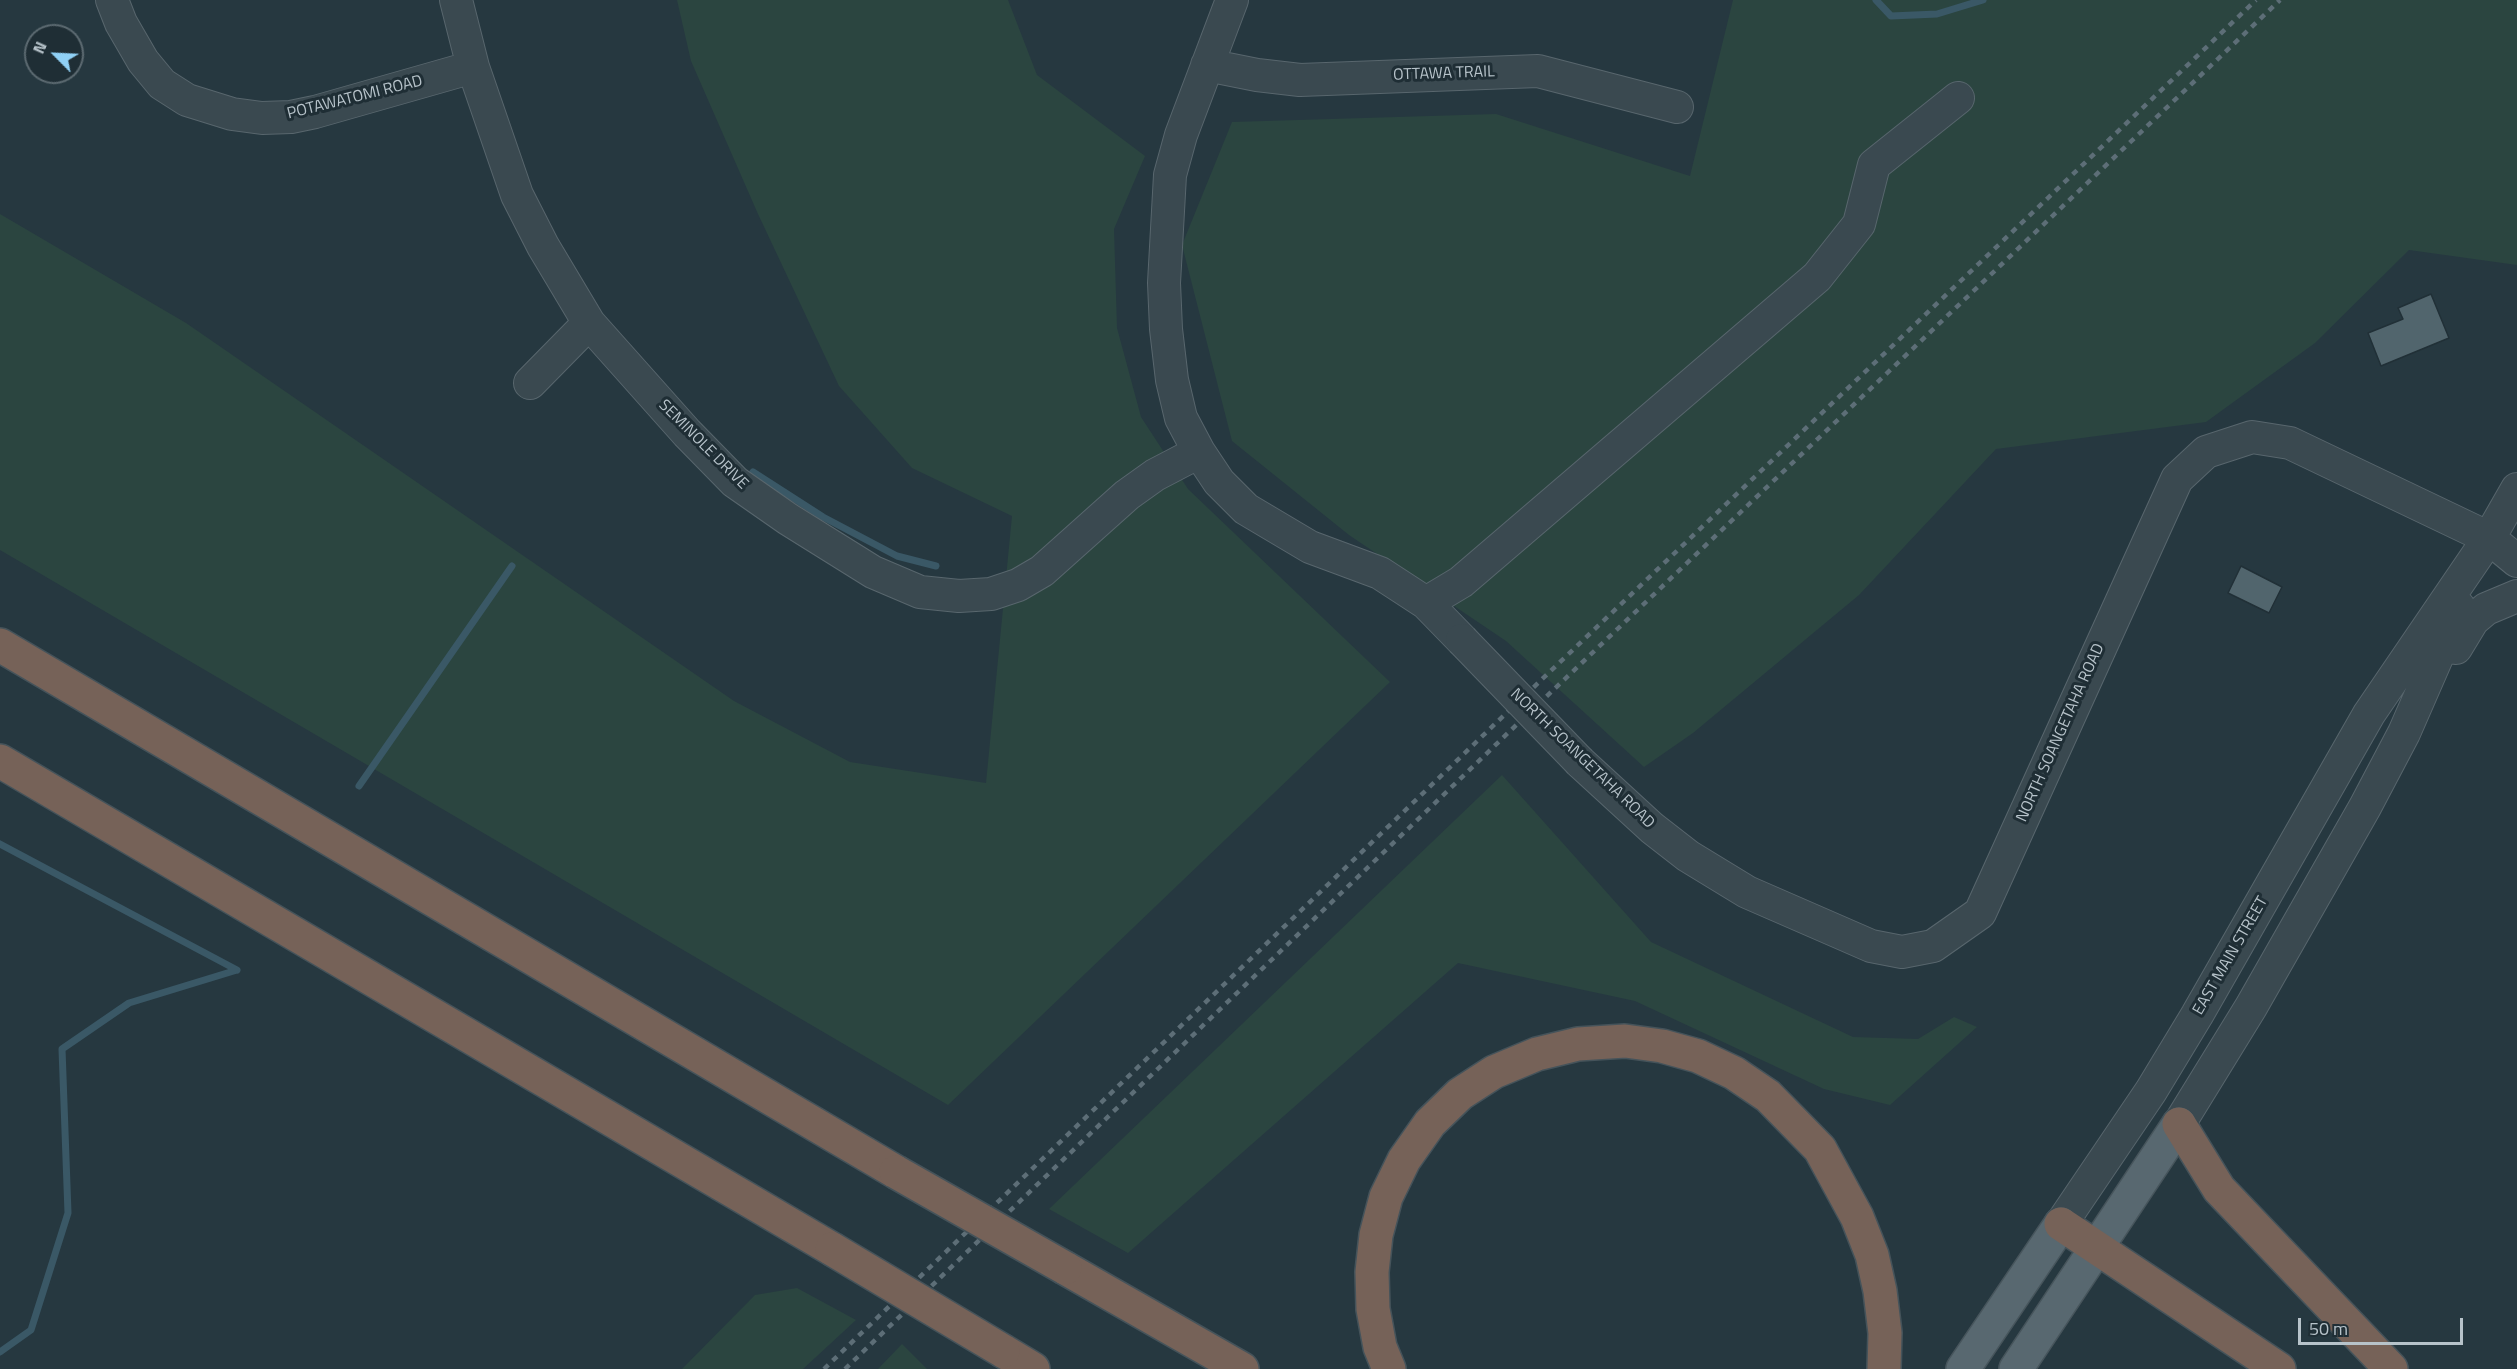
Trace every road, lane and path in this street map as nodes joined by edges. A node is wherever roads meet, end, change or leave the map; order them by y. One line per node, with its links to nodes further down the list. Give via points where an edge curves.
1 (112, 0): 5 (street, POTAWATOMI ROAD, via 143,61 162,84 187,100 232,114 262,118 299,115)
2 (456, 0): 5 (street, SEMINOLE DRIVE)
3 (1232, 0): 4 (street, NORTH SOANGETAHA ROAD)
4 (1207, 65): 7 (street, OTTAWA TRAIL, via 1300,80 1538,71); 10 (street, NORTH SOANGETAHA ROAD, via 1170,176 1164,283 1172,380 1181,418)
5 (473, 67): 8 (street, SEMINOLE DRIVE, via 517,195)
6 (1958, 98): 15 (street, via 1874,165 1859,224 1817,277 1461,582)
7 (1677, 107)
8 (589, 323): 9 (street); 10 (street, SEMINOLE DRIVE, via 735,482 873,572 920,592 991,594 1018,585 1042,571 1127,495)
9 (530, 383)
10 (1199, 452): 15 (street, NORTH SOANGETAHA ROAD, via 1219,482 1246,509 1310,547 1380,573)
11 (2517, 489): 12 (street, EAST MAIN STREET)
12 (2503, 537): 13 (street, NORTH SOANGETAHA ROAD); 15 (street, NORTH SOANGETAHA ROAD, bridge, via 2290,443 2252,437 2206,452 2177,479 1980,913 1933,946 1902,952 1871,946 1747,892 1679,849 1580,762); 17 (street, EAST MAIN STREET); 20 (street, EAST MAIN STREET, via 2369,714 2197,1015)
13 (2517, 561)
14 (2517, 596): 17 (street, via 2486,609 2473,620)
15 (1426, 603)
16 (0, 645): 23 (highway, bridge, via 896,1172)
17 (2404, 733): 19 (street, EAST MAIN STREET, via 2251,1007)
18 (0, 760): 22 (highway, bridge)
19 (2179, 1124): 21 (main road, EAST MAIN STREET); 29 (highway, via 2219,1189)
20 (2061, 1224): 21 (highway); 26 (main road, EAST MAIN STREET)
21 (2098, 1248): 27 (main road, EAST MAIN STREET); 28 (highway)
22 (1033, 1369)
23 (1242, 1369)
24 (1389, 1369): 25 (highway, via 1380,1347 1373,1309 1376,1235 1386,1197 1404,1160 1430,1123 1460,1094 1494,1072 1526,1058 1578,1044 1625,1041 1698,1056 1734,1073 1768,1096 1820,1149 1857,1217 1872,1255 1885,1333)
25 (1884, 1369)
26 (1963, 1369)
27 (2016, 1369)
28 (2279, 1369)
29 (2391, 1369)

